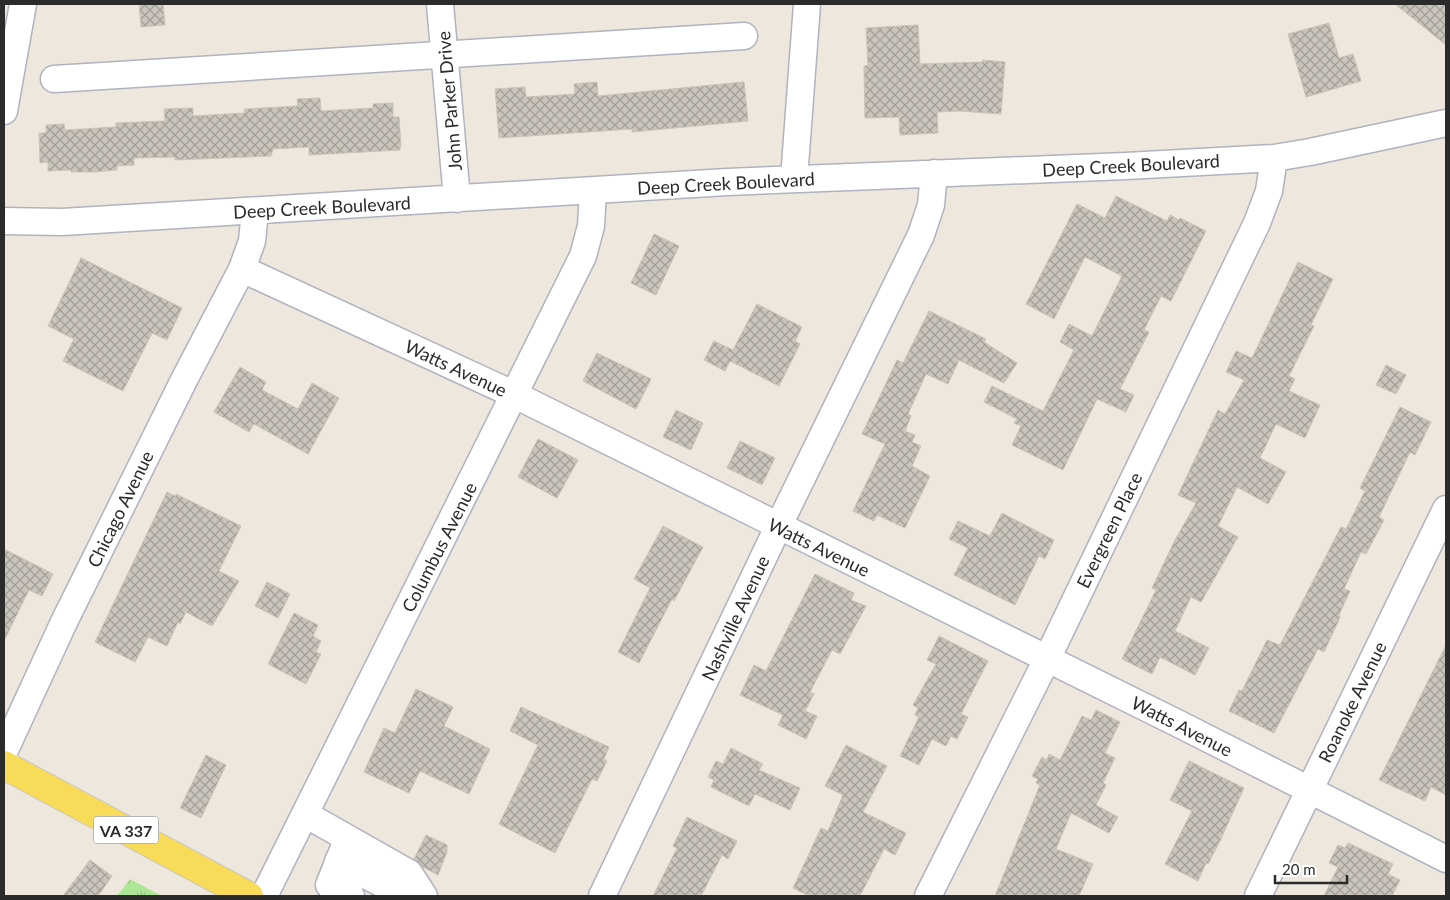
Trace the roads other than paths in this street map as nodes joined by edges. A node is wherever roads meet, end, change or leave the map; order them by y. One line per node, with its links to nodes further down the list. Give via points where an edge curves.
1 (23, 4): 7 (street)
2 (440, 4): 5 (street, John Parker Drive)
3 (807, 4): 11 (street)
4 (744, 36): 5 (street)
5 (445, 54): 6 (street); 13 (street, John Parker Drive)
6 (54, 79)
7 (4, 111)
8 (1446, 123): 9 (street, Deep Creek Boulevard)
9 (1274, 158): 10 (street, Deep Creek Boulevard); 20 (street, Evergreen Place, via 1269,191 1257,223)
10 (934, 173): 11 (street, Deep Creek Boulevard); 19 (street, Nashville Avenue, via 931,205 920,235)
11 (794, 179): 12 (street, Deep Creek Boulevard)
12 (593, 191): 13 (street, Deep Creek Boulevard); 17 (street, Columbus Avenue, via 591,226 583,256)
13 (457, 199): 14 (street, Deep Creek Boulevard)
14 (255, 211): 15 (street, Deep Creek Boulevard, via 62,222); 16 (street, via 252,241)
15 (4, 221)
16 (242, 269): 17 (street, Watts Avenue); 21 (street, Chicago Avenue, via 68,613)
17 (515, 396): 19 (street, Watts Avenue); 24 (street, Columbus Avenue)
18 (1446, 509): 23 (street, Roanoke Avenue)
19 (778, 527): 20 (street, Watts Avenue); 32 (street, Nashville Avenue)
20 (1047, 659): 23 (street, Watts Avenue); 33 (street, Evergreen Place)
21 (4, 752)
22 (4, 765): 27 (main road, VA 337)
23 (1309, 791): 26 (street, Watts Avenue); 34 (street, Roanoke Avenue)
24 (306, 814): 25 (street); 28 (street, Columbus Avenue)
25 (343, 849): 29 (street, via 329,885); 30 (street); 31 (street, via 409,873)
26 (1446, 859)
27 (249, 896)
28 (264, 896)
29 (351, 896)
30 (406, 896)
31 (424, 896)
32 (602, 896)
33 (928, 896)
34 (1258, 896)

